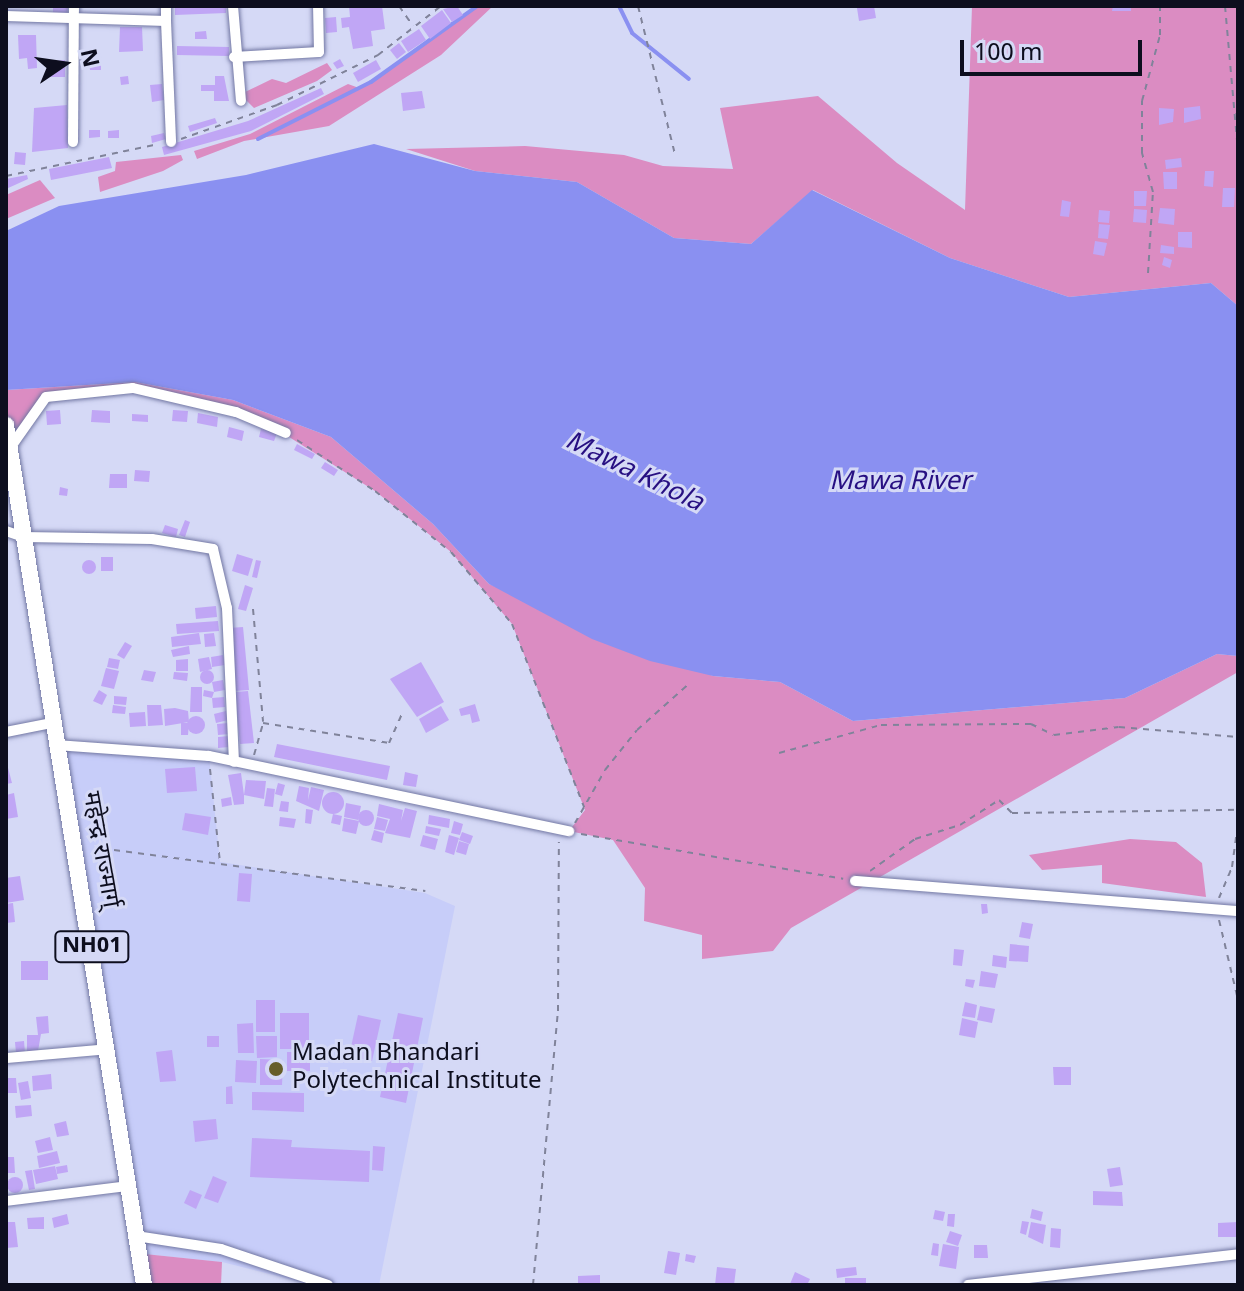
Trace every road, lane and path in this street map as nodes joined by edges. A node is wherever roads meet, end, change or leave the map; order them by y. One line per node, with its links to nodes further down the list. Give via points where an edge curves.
1 (74, 6): 11 (street)
2 (166, 6): 12 (street)
3 (233, 6): 14 (street)
4 (318, 6): 14 (street, via 319,52)
5 (399, 6): 13 (path)
6 (441, 6): 13 (path)
7 (638, 6): 19 (path)
8 (1160, 6): 23 (path, via 1160,35 1142,101 1142,153 1153,192)
9 (1225, 6): 18 (path)
10 (6, 16): 11 (street)
11 (74, 18): 12 (street); 16 (street)
12 (166, 21): 17 (street)
13 (414, 27): 17 (path, via 378,55 277,105)
14 (234, 57): 15 (street)
15 (241, 101)
16 (73, 142)
17 (171, 142): 21 (path)
18 (1238, 152)
19 (675, 154)
20 (1238, 169): 22 (path)
21 (6, 176)
22 (1238, 225)
23 (1148, 273)
24 (286, 433): 25 (street, via 236,412 133,388 46,397); 40 (path, via 375,491 451,552 512,624)
25 (8, 435): 27 (highway, महेन्द्र राज्मार्ग् / NH01)
26 (6, 531): 27 (street)
27 (23, 537): 31 (highway, महेन्द्र राज्मार्ग् / NH01); 38 (street, via 152,539 213,549 227,608)
28 (253, 609): 32 (path)
29 (690, 683): 40 (path, via 637,730 605,770)
30 (402, 714): 32 (path, via 389,743)
31 (52, 723): 33 (street); 35 (highway, महेन्द्र राज्मार्ग् / NH01)
32 (263, 723): 39 (path)
33 (6, 732)
34 (1238, 737): 36 (path, via 1119,727 1054,735 1031,724 881,725)
35 (56, 745): 37 (street); 48 (highway, महेन्द्र राज्मार्ग् / NH01)
36 (779, 753)
37 (209, 756): 38 (street); 44 (path)
38 (234, 762): 39 (street)
39 (252, 764): 42 (street)
40 (585, 810): 42 (path)
41 (1238, 810): 45 (path, via 1012,813 999,800 960,825 915,839)
42 (564, 832): 45 (path); 56 (path, via 558,1011)
43 (114, 850): 44 (path)
44 (220, 862): 46 (path)
45 (855, 881): 47 (street)
46 (425, 891)
47 (1238, 911)
48 (108, 1049): 49 (street); 50 (highway, महेन्द्र राज्मार्ग् / NH01)
49 (6, 1058)
50 (128, 1186): 51 (street); 52 (highway, महेन्द्र राज्मार्ग् / NH01)
51 (6, 1201)
52 (136, 1236): 54 (highway, महेन्द्र राज्मार्ग् / NH01); 55 (street, via 221,1249)
53 (1238, 1254): 57 (street)
54 (144, 1285)
55 (328, 1285)
56 (533, 1285)
57 (968, 1285)

